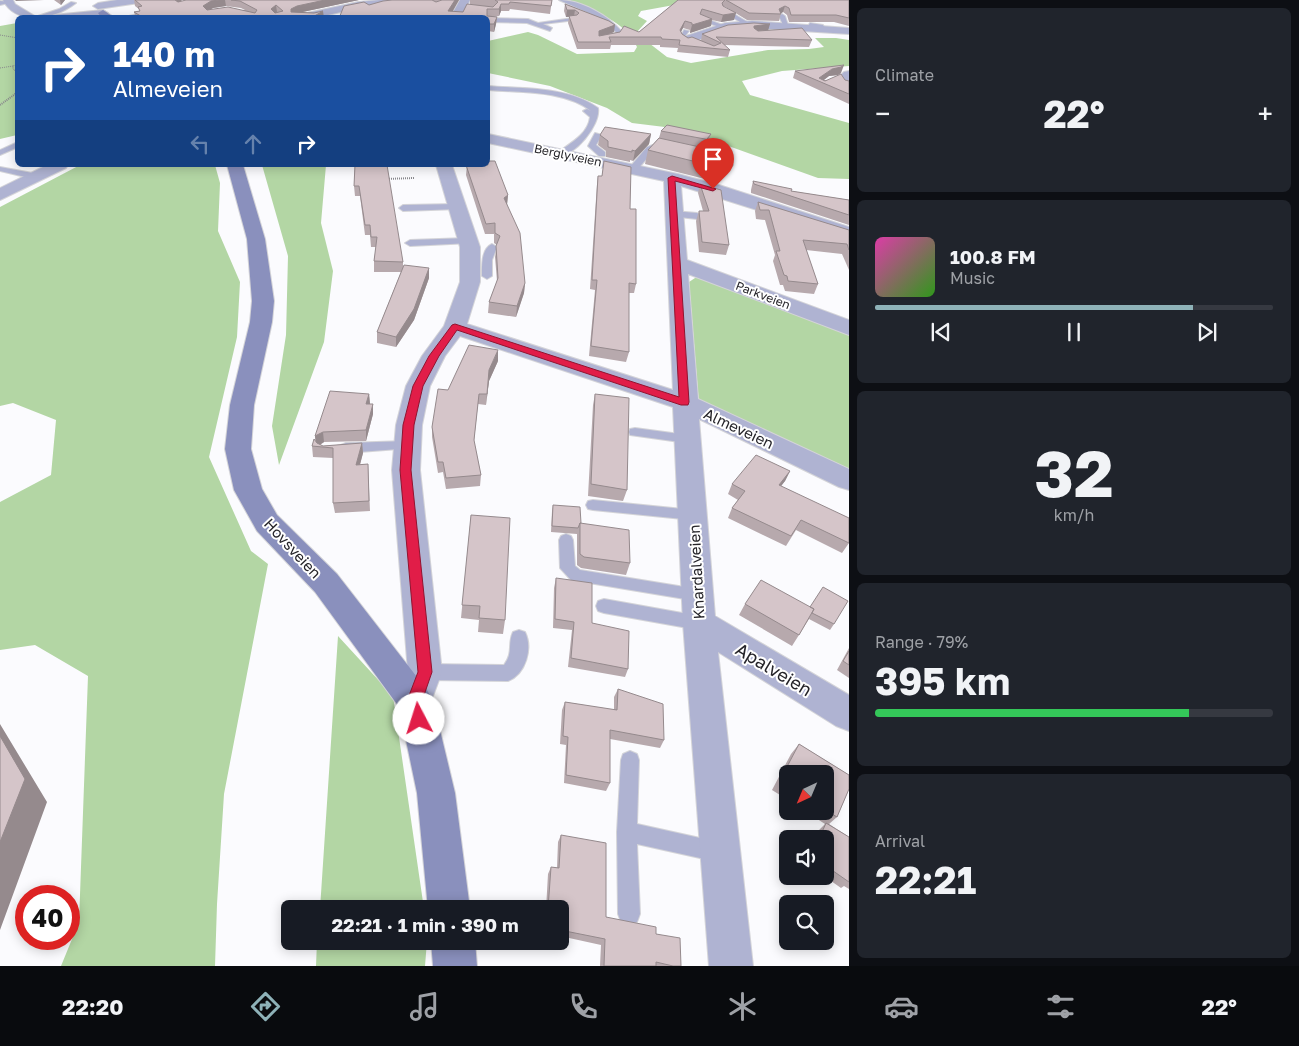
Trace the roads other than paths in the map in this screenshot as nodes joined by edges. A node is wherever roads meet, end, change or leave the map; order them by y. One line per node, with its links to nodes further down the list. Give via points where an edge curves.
1 (30, 0): 13 (street)
2 (562, 0): 32 (lane, via 602,17 619,32)
3 (6, 1): 12 (street)
4 (422, 1): 6 (street)
5 (72, 3): 14 (lane, via 61,10)
6 (387, 3): 8 (lane); 17 (street, via 358,5)
7 (136, 4): 9 (street); 16 (lane)
8 (368, 8)
9 (102, 9): 15 (street)
10 (724, 10): 27 (lane)
11 (519, 12): 20 (lane)
12 (30, 15)
13 (32, 15)
14 (37, 15)
15 (81, 15)
16 (133, 15)
17 (315, 15)
18 (542, 15): 23 (lane)
19 (782, 16): 29 (lane)
20 (513, 20): 23 (lane); 25 (lane)
21 (573, 20): 26 (lane)
22 (702, 20): 24 (lane)
23 (528, 21): 26 (lane)
24 (726, 22): 27 (street); 31 (street)
25 (490, 23)
26 (539, 24): 28 (lane)
27 (743, 24): 29 (street)
28 (550, 29)
29 (784, 30): 30 (street)
30 (849, 31)
31 (685, 38): 33 (lane)
32 (601, 41)
33 (706, 48)
34 (490, 88): 36 (lane, via 576,99 590,104 595,110)
35 (554, 102): 36 (lane, via 586,110)
36 (594, 116): 40 (lane, via 588,131)
37 (598, 135): 42 (lane, via 592,146)
38 (490, 139): 40 (street, Berglyveien)
39 (15, 146): 41 (lane)
40 (559, 149): 42 (street, Berglyveien)
41 (0, 153)
42 (601, 155): 48 (street, Berglyveien)
43 (696, 156): 51 (lane, via 729,166)
44 (670, 164): 48 (street, Berglyveien); 48 (lane, via 658,147 650,149); 51 (street, Berglyveien); 58 (street, Knardalveien, via 684,219)
45 (56, 167): 50 (street)
46 (236, 167): 75 (street, Hovsveien, via 256,240 263,301 262,322 242,405 238,449 248,490 267,523 326,584)
47 (445, 167): 53 (street)
48 (633, 169)
49 (0, 170): 50 (lane)
50 (38, 176): 52 (street)
51 (705, 187): 55 (street, Berglyveien)
52 (0, 195)
53 (456, 207): 54 (lane); 57 (street)
54 (403, 208)
55 (849, 233)
56 (410, 243): 57 (lane)
57 (469, 244): 59 (lane, via 493,247 487,260); 60 (street, via 470,282)
58 (677, 263): 61 (street, Parkveien); 62 (street, Knardalveien)
59 (487, 276)
60 (455, 327): 62 (street, Almeveien); 65 (street, via 418,386)
61 (849, 328)
62 (684, 402): 64 (street, Knardalveien); 67 (street, Almeveien)
63 (635, 432): 64 (lane)
64 (687, 439): 69 (street, Knardalveien)
65 (407, 445): 66 (lane); 74 (street, via 406,470)
66 (333, 448)
67 (849, 480)
68 (592, 505): 69 (lane)
69 (693, 515): 72 (street, Knardalveien)
70 (566, 540): 72 (lane, via 568,568 576,576)
71 (604, 606): 72 (lane)
72 (698, 609): 76 (street, Apalveien); 79 (street, Knardalveien)
73 (519, 637): 74 (lane, via 519,658 508,673)
74 (425, 672): 75 (street)
75 (414, 701): 80 (street, Hovsveien, via 436,793)
76 (849, 714)
77 (630, 760): 78 (lane)
78 (627, 832): 79 (lane); 81 (lane)
79 (721, 853): 84 (street, Knardalveien)
80 (448, 900)
81 (629, 914)
82 (454, 950): 83 (street)
83 (455, 966)
84 (731, 966)

